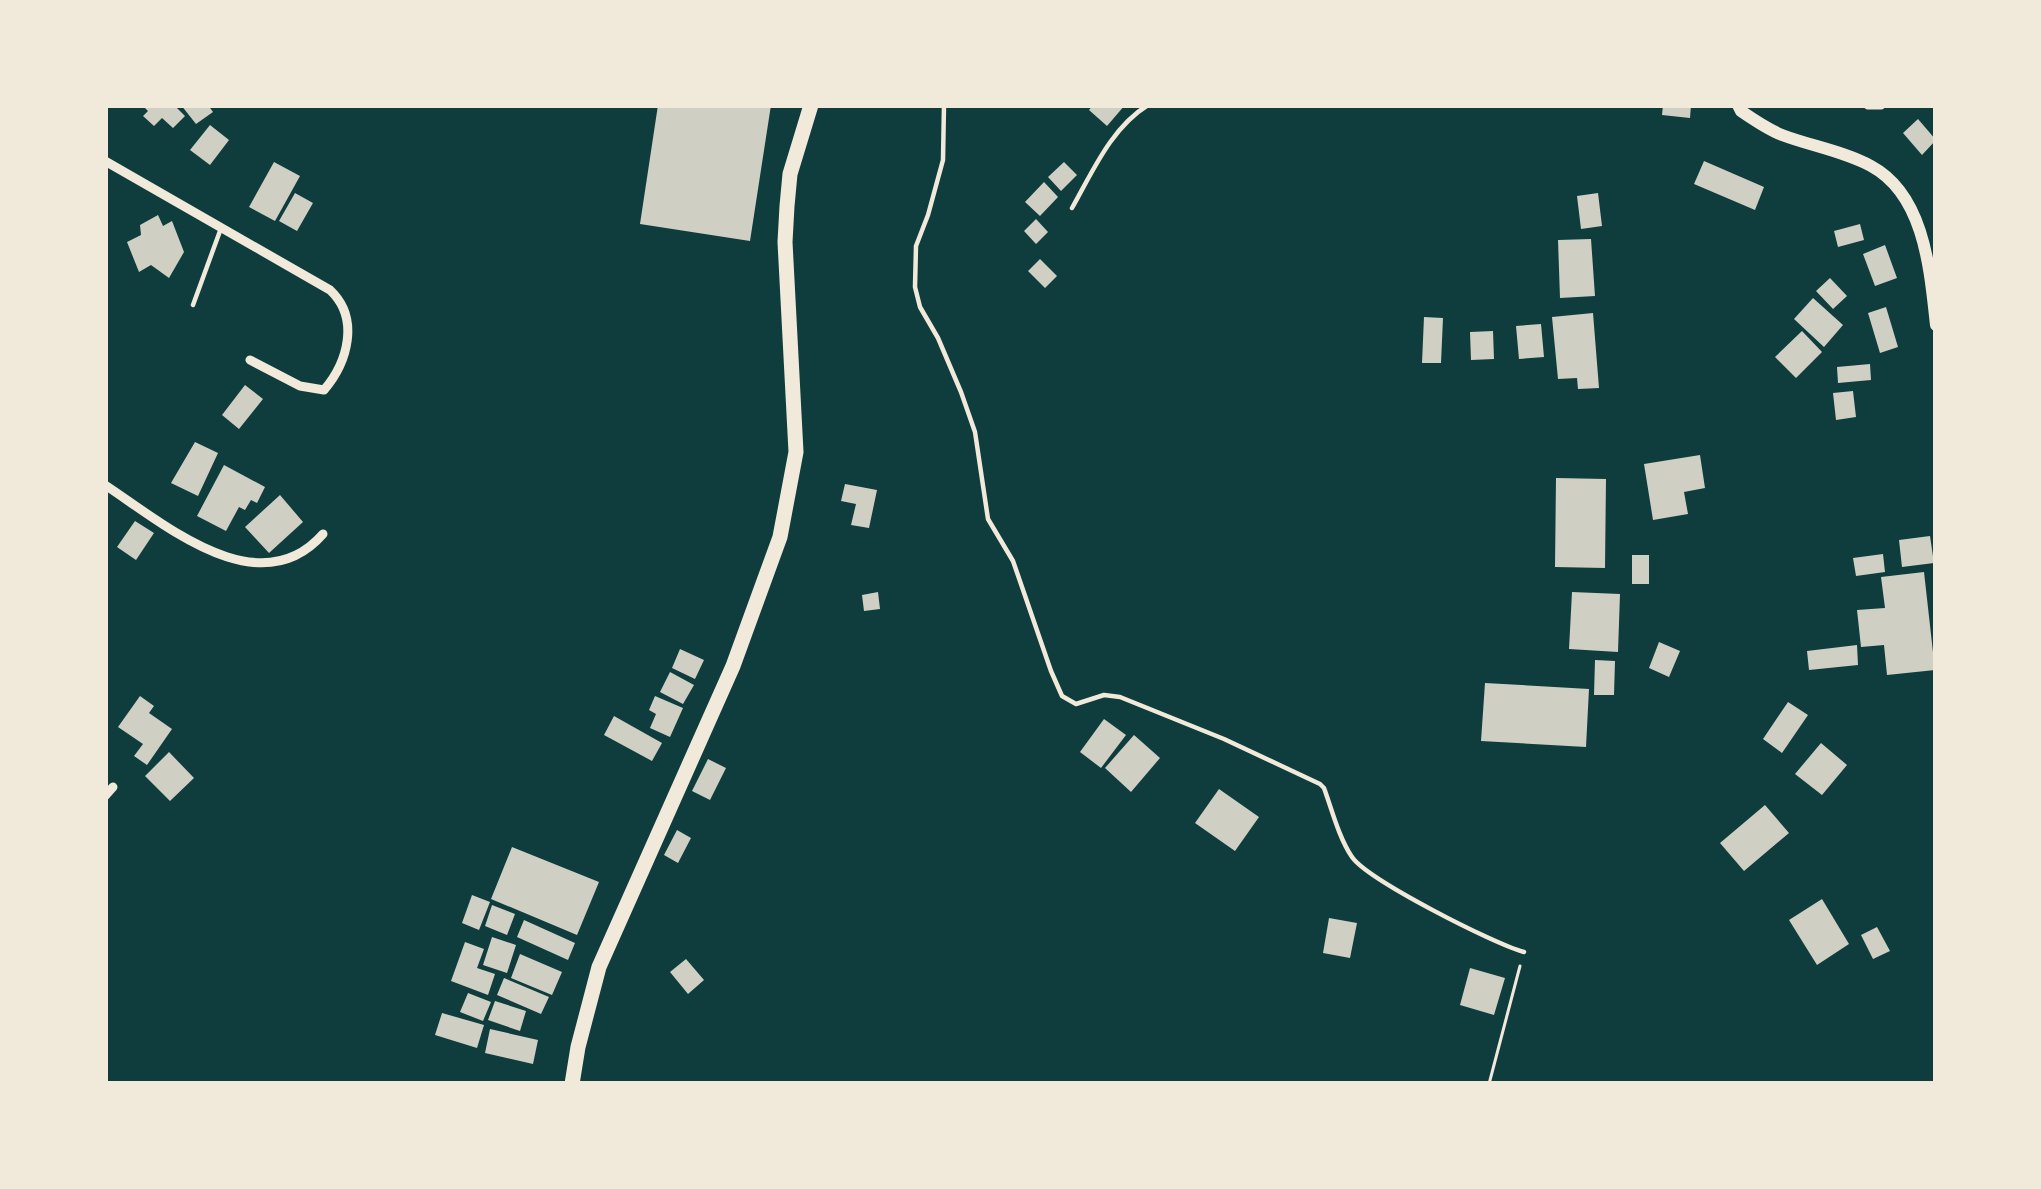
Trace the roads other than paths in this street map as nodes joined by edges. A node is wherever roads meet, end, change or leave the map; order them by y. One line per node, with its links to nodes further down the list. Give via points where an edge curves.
1 (811, 105): 16 (main road, via 787,206 796,452 780,537 733,666 599,967)
2 (944, 105): 15 (lane, via 943,160 916,246 915,287 975,432 988,519 1013,561 1062,696 1076,704 1120,697 1320,784 1359,865)
3 (1148, 105): 8 (lane, via 1117,132)
4 (1868, 105): 5 (street)
5 (1881, 105)
6 (1743, 107): 11 (street, via 1778,133 1872,166 1899,190 1918,222)
7 (105, 161): 9 (street)
8 (1072, 208)
9 (221, 228): 10 (lane); 12 (street, via 330,290 347,316 339,372 324,390)
10 (193, 305)
11 (1936, 325)
12 (250, 360)
13 (105, 484): 14 (street, via 224,558 265,564)
14 (323, 534)
15 (1524, 952)
16 (572, 1084)

